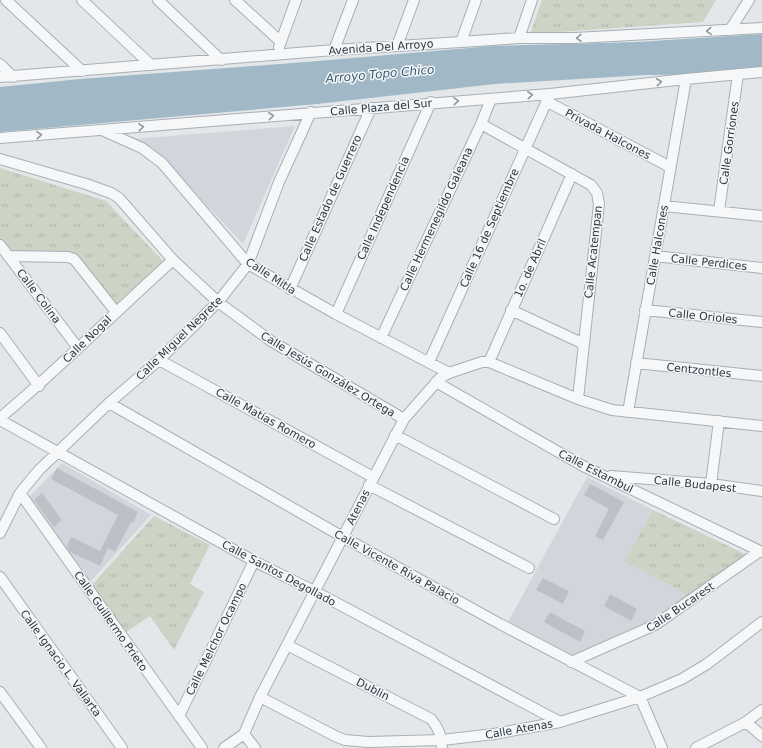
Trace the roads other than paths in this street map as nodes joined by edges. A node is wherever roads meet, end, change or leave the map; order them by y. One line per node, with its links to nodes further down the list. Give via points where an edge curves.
1 (6, 0): 22 (street)
2 (82, 0): 21 (street)
3 (158, 0): 19 (street)
4 (235, 0): 14 (street)
5 (296, 0): 14 (street)
6 (353, 0): 17 (street)
7 (414, 0): 16 (street)
8 (476, 0): 15 (street)
9 (532, 0): 13 (street)
10 (749, 0): 12 (street)
11 (762, 28): 12 (street, Avenida Del Arroyo)
12 (730, 30): 13 (street, Avenida Del Arroyo, one-way to 13, via 575,38)
13 (519, 38): 15 (street, Avenida Del Arroyo)
14 (281, 42): 18 (street)
15 (461, 42): 16 (street, Avenida Del Arroyo)
16 (397, 46): 17 (street, Avenida Del Arroyo)
17 (334, 50): 18 (street, Avenida Del Arroyo)
18 (277, 55): 19 (street, Avenida Del Arroyo)
19 (221, 60): 21 (street, Avenida Del Arroyo)
20 (0, 64): 26 (street)
21 (151, 65): 22 (street, Avenida Del Arroyo)
22 (82, 71): 26 (street, Avenida Del Arroyo)
23 (762, 72): 24 (street, Calle Plaza del Sur)
24 (738, 74): 27 (street, Calle Plaza del Sur); 41 (street, Calle Gorriones)
25 (0, 77): 26 (street, Avenida Del Arroyo)
26 (13, 77)
27 (686, 79): 28 (street, Calle Plaza del Sur, one-way to 27); 38 (street, Calle Halcones)
28 (548, 98): 29 (street, Calle Plaza del Sur, one-way to 28); 36 (street, Calle 16 de Septiembre); 38 (street, Privada Halcones)
29 (491, 99): 30 (street, Calle Plaza del Sur, one-way to 29); 33 (street, Calle Hermenegildo Galeana)
30 (431, 102): 31 (street, Calle Plaza del Sur); 54 (street, Calle Independencia)
31 (371, 108): 32 (street, Calle Plaza del Sur); 49 (street, Calle Estado de Guerrero)
32 (311, 112): 34 (street, Calle Plaza del Sur, one-way to 32); 47 (street, Calle Miguel Negrete, via 279,182)
33 (481, 124): 36 (street, Calle Acatempan); 57 (street, Calle Hermenegildo Galeana)
34 (102, 130): 35 (street, Calle Plaza del Sur, one-way to 34); 47 (street, Calle Mitla, via 142,148 162,163)
35 (0, 138)
36 (526, 148): 39 (street, Calle Acatempan); 61 (street, Calle 16 de Septiembre)
37 (0, 159): 46 (street, Calle Jesús González Ortega, via 115,195)
38 (670, 167): 40 (street, Calle Halcones)
39 (572, 174): 51 (street, 1o. de Abril); 58 (street, Calle Acatempan, via 591,185 597,193 599,204)
40 (664, 206): 41 (street); 45 (street, Calle Halcones)
41 (719, 211): 42 (street)
42 (762, 216)
43 (0, 245): 44 (street, Calle Colina)
44 (8, 256): 53 (street, via 59,256 74,259); 59 (street, Calle Colina)
45 (655, 256): 48 (street, Calle Perdices); 52 (street, Calle Halcones)
46 (173, 260): 50 (street, Calle Jesús González Ortega); 53 (street, Calle Nogal)
47 (248, 264): 49 (street, Calle Mitla); 50 (street, Calle Miguel Negrete)
48 (762, 268)
49 (290, 289): 54 (street, Calle Mitla)
50 (218, 302): 60 (street, Calle Miguel Negrete); 72 (street, Calle Jesús González Ortega, via 271,341)
51 (511, 310): 58 (street); 62 (street, 1o. de Abril)
52 (645, 310): 55 (street, Calle Orioles); 63 (street, Calle Halcones)
53 (116, 312): 59 (street, Calle Nogal)
54 (336, 314): 57 (street, Calle Mitla)
55 (762, 322)
56 (0, 333): 67 (street)
57 (381, 338): 61 (street, Calle Mitla)
58 (584, 344): 68 (street, Calle Acatempan)
59 (78, 348): 67 (street, Calle Nogal)
60 (160, 360): 69 (street, Calle Miguel Negrete); 78 (street, Calle Matías Romero)
61 (429, 362): 64 (street, Calle Mitla)
62 (488, 362): 64 (street, Atenas); 68 (street)
63 (636, 363): 65 (street, Centzontles); 70 (street, Calle Halcones)
64 (449, 373): 66 (street, Atenas)
65 (762, 376)
66 (436, 382): 72 (street, Atenas); 77 (street, Calle Estambul)
67 (38, 386): 71 (street, Calle Nogal)
68 (578, 399): 70 (street, via 612,410)
69 (109, 403): 76 (street, Calle Miguel Negrete); 84 (street, Calle Vicente Riva Palacio)
70 (628, 412): 73 (street)
71 (0, 419): 76 (street, Calle Santos Degollado)
72 (404, 419): 75 (street, Atenas)
73 (719, 421): 74 (street); 79 (street)
74 (762, 426)
75 (396, 435): 78 (street, Atenas); 82 (street, Calle Jesús González Ortega)
76 (58, 452): 81 (street, Calle Miguel Negrete); 86 (street, Calle Santos Degollado)
77 (603, 475): 79 (street, Calle Budapest); 85 (street, Calle Estambul)
78 (371, 481): 84 (street, Atenas); 87 (street, Calle Matías Romero)
79 (711, 484): 80 (street, Calle Budapest)
80 (762, 491)
81 (20, 493): 83 (street, Calle Miguel Negrete); 97 (street, Calle Guillermo Prieto)
82 (554, 519)
83 (0, 533)
84 (342, 537): 89 (street, Atenas); 92 (street, Calle Vicente Riva Palacio)
85 (761, 551): 92 (street, Calle Bucarest, via 655,625)
86 (254, 561): 89 (street, Calle Santos Degollado); 97 (street, Calle Melchor Ocampo)
87 (529, 568)
88 (0, 578): 103 (street, Calle Ignacio L. Vallarta)
89 (314, 591): 91 (street, Atenas); 98 (street, Calle Santos Degollado)
90 (762, 622): 95 (street, Calle Atenas, via 692,674)
91 (287, 645): 94 (street, Atenas); 102 (street, Dublin, via 425,716 434,723)
92 (571, 662): 95 (street, Calle Vicente Riva Palacio)
93 (0, 692): 104 (street)
94 (260, 697): 100 (street, Atenas); 102 (street, Calle Atenas, via 345,740)
95 (640, 697): 98 (street, Calle Atenas); 108 (street)
96 (762, 710): 99 (street)
97 (179, 716): 105 (street, Calle Guillermo Prieto)
98 (560, 722): 102 (street, Calle Atenas)
99 (746, 722): 101 (street); 109 (street)
100 (244, 734): 106 (street); 107 (street)
101 (762, 736)
102 (442, 744)
103 (119, 747)
104 (41, 748)
105 (202, 748)
106 (224, 748)
107 (255, 748)
108 (662, 748)
109 (696, 748)

